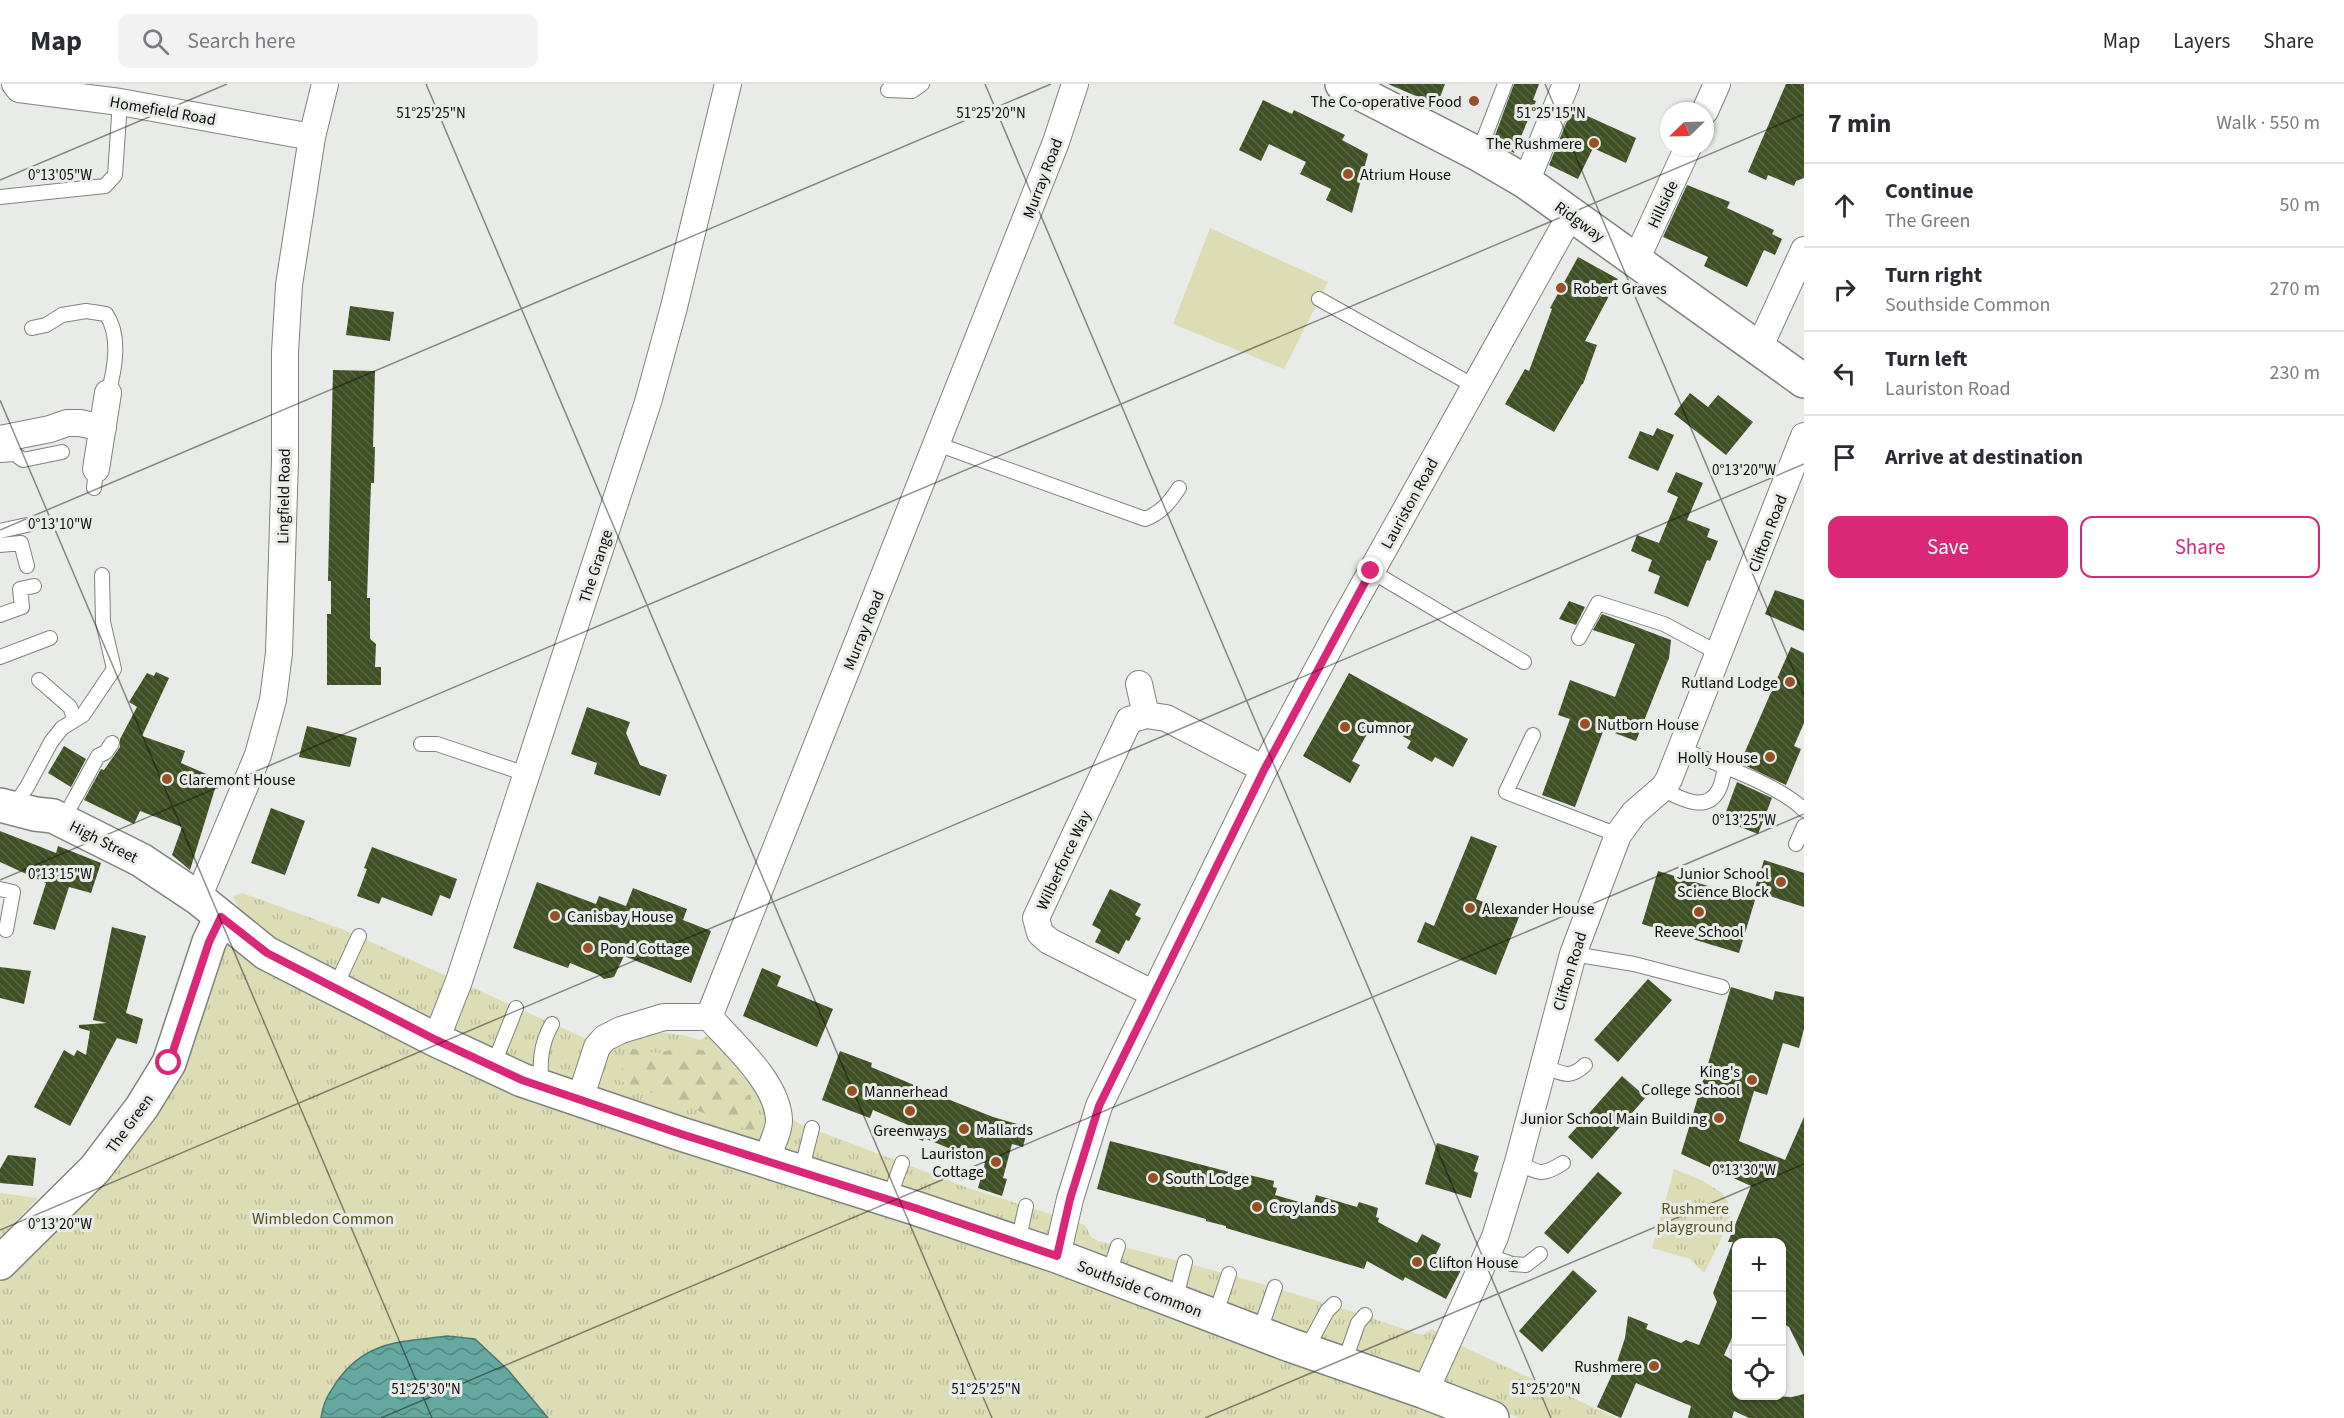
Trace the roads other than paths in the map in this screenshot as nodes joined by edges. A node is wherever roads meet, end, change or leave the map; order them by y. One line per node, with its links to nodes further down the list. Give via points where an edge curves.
1 (15, 84): 11 (street, Homefield Road, via 19,89)
2 (325, 84): 13 (street, Lingfield Road)
3 (728, 84): 58 (street, The Grange, via 675,307 648,402)
4 (922, 84): 10 (lane, via 912,91)
5 (1075, 84): 30 (street, Murray Road)
6 (1505, 84): 14 (lane)
7 (1566, 84): 16 (street)
8 (1717, 84): 12 (street)
9 (1351, 86): 14 (street, Ridgway)
10 (888, 90)
11 (120, 102): 13 (street, Homefield Road); 17 (lane, via 115,175 105,186)
12 (1709, 102)
13 (312, 137): 67 (street, Lingfield Road, via 289,285 279,642 273,700)
14 (1478, 154): 16 (street, Ridgway)
15 (1684, 156): 20 (street, Hillside)
16 (1526, 182): 18 (street, Ridgway)
17 (0, 197)
18 (1571, 214): 20 (street, Ridgway); 25 (street, Lauriston Road)
19 (1804, 250): 23 (street)
20 (1635, 260): 23 (street, Ridgway)
21 (1319, 299): 25 (lane)
22 (32, 328): 26 (lane, via 62,315 86,311 106,314 115,344)
23 (1759, 348): 24 (street, Ridgway)
24 (1804, 381)
25 (1474, 386): 39 (street, Lauriston Road)
26 (108, 393): 27 (street)
27 (103, 428): 29 (street, via 67,423); 33 (street)
28 (1804, 436): 45 (street, Clifton Road)
29 (0, 440)
30 (937, 444): 34 (lane, via 1145,519 1171,502); 75 (street, Murray Road)
31 (62, 452): 32 (lane, via 23,460 15,454)
32 (0, 455)
33 (95, 479)
34 (1179, 488)
35 (27, 525): 36 (lane)
36 (0, 531)
37 (0, 545): 38 (lane, via 21,543)
38 (27, 566)
39 (1371, 571): 47 (lane); 57 (street, Lauriston Road)
40 (102, 575): 51 (lane, via 103,622 114,669 83,715)
41 (34, 586): 42 (lane, via 20,589 22,607)
42 (0, 615)
43 (50, 638): 46 (lane)
44 (1579, 638): 45 (lane, via 1598,603 1664,624)
45 (1720, 654): 55 (street, Clifton Road)
46 (0, 657)
47 (1524, 662)
48 (39, 680): 51 (lane, via 70,707)
49 (1139, 684): 50 (street)
50 (1146, 715): 57 (street, via 1166,718); 73 (street, Wilberforce Way, via 1129,720 1036,918 1040,933 1049,941)
51 (75, 720): 60 (lane, via 62,728 27,787)
52 (1533, 735): 64 (lane, via 1506,792)
53 (112, 743): 62 (lane, via 98,756)
54 (421, 744): 58 (lane, via 437,744)
55 (1681, 749): 56 (lane); 59 (street, Clifton Road)
56 (1725, 768): 59 (lane, via 1718,791 1701,802 1690,803); 61 (lane, via 1789,798)
57 (1264, 770): 73 (street, Lauriston Road)
58 (526, 774): 77 (street, The Grange)
59 (1662, 789): 64 (street, Clifton Road, via 1634,813)
60 (6, 806): 62 (street, High Street)
61 (1804, 810)
62 (63, 820): 67 (street, High Street, via 141,860)
63 (1804, 826): 65 (lane)
64 (1618, 835): 70 (street, Clifton Road)
65 (1796, 844)
66 (0, 890): 68 (lane, via 13,892)
67 (210, 907): 72 (street, Southside Common, via 267,953); 96 (street, The Green, via 209,942 169,1063 142,1107 94,1169)
68 (6, 930)
69 (359, 936): 72 (lane)
70 (1573, 954): 71 (lane, via 1634,964); 80 (street, Clifton Road)
71 (1722, 987)
72 (335, 988): 77 (street, Southside Common)
73 (1154, 994): 94 (street, Lauriston Road, via 1099,1106)
74 (516, 1008): 79 (lane)
75 (709, 1017): 82 (street, via 664,1017 605,1038 597,1047); 84 (street, via 758,1073 774,1098 779,1122)
76 (552, 1024): 81 (lane, via 540,1054)
77 (436, 1040): 79 (street, Southside Common)
78 (1585, 1065): 80 (lane, via 1569,1075)
79 (493, 1066): 81 (street, Southside Common)
80 (1543, 1066): 85 (street, Clifton Road)
81 (541, 1086): 82 (street, Southside Common)
82 (580, 1099): 84 (street, Southside Common)
83 (812, 1128): 88 (lane)
84 (766, 1160): 88 (street, Southside Common)
85 (1518, 1162): 87 (lane, via 1547,1173); 93 (street, Clifton Road)
86 (902, 1163): 89 (lane)
87 (1563, 1163)
88 (801, 1172): 89 (street, Southside Common)
89 (888, 1200): 91 (street, Southside Common)
90 (1026, 1206): 91 (lane)
91 (1017, 1244): 94 (street, Southside Common)
92 (1540, 1254): 93 (lane, via 1526,1265)
93 (1487, 1255): 106 (street, Clifton Road)
94 (1057, 1256): 99 (street, Southside Common, via 1113,1261)
95 (1185, 1262): 99 (lane)
96 (0, 1263)
97 (1229, 1274): 102 (lane)
98 (1275, 1287): 103 (lane)
99 (1175, 1301): 102 (street, Southside Common)
100 (1328, 1305): 104 (lane)
101 (1365, 1315): 105 (lane, via 1358,1323)
102 (1215, 1316): 103 (street, Southside Common)
103 (1259, 1333): 104 (street, Southside Common)
104 (1306, 1350): 105 (street, Southside Common)
105 (1344, 1363): 106 (street, Southside Common)
106 (1425, 1392): 107 (street, Southside Common)
107 (1492, 1418)

